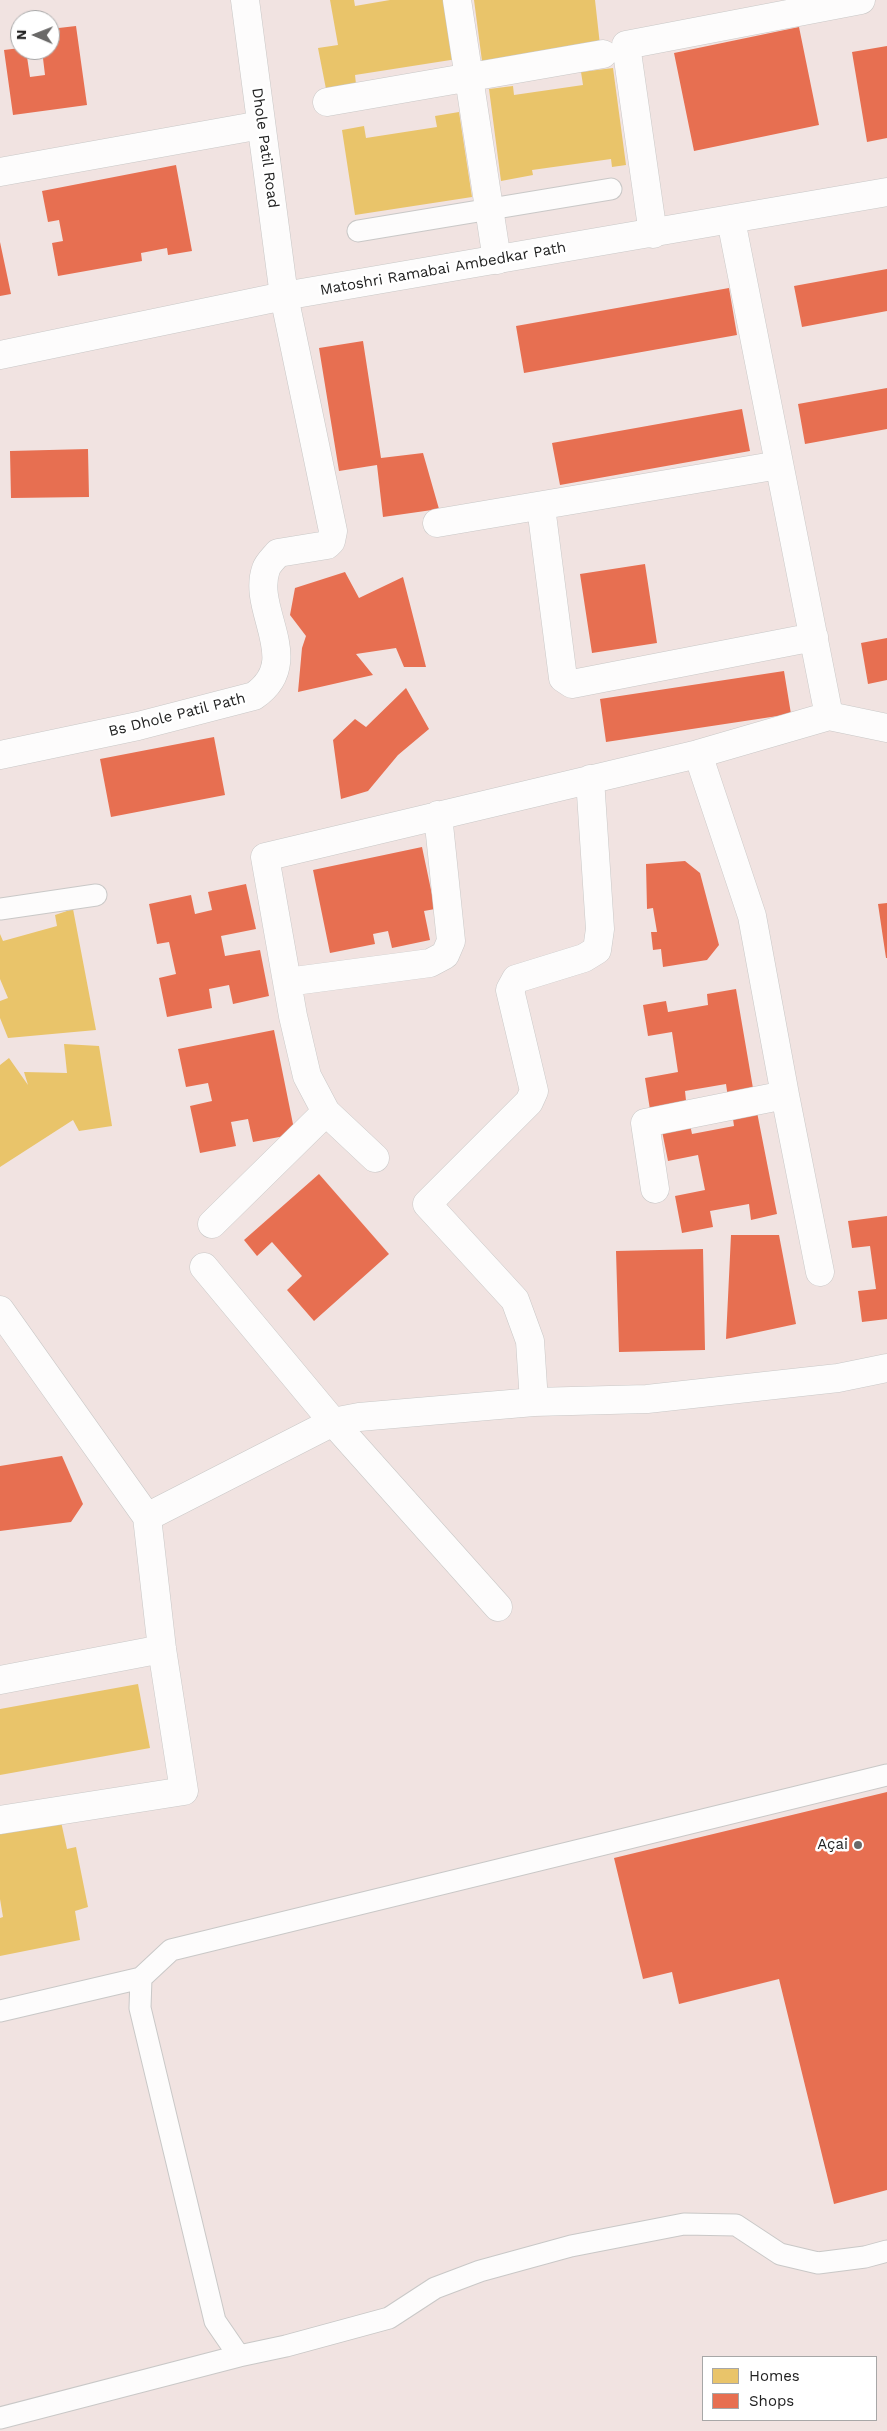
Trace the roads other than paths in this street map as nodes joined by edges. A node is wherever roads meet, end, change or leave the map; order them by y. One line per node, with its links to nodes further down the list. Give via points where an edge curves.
1 (245, 0): 7 (street, Dhole Patil Road)
2 (457, 0): 5 (street)
3 (861, 0): 14 (street, via 626,45)
4 (603, 54): 5 (street)
5 (468, 77): 6 (street); 11 (street)
6 (326, 102)
7 (261, 125): 8 (street); 16 (street, Dhole Patil Road)
8 (0, 172)
9 (611, 189): 11 (lane)
10 (887, 192): 12 (street, Matoshri Ramabai Ambedkar Path)
11 (489, 210): 13 (lane); 15 (street)
12 (731, 220): 14 (street, Matoshri Ramabai Ambedkar Path); 18 (street)
13 (358, 231)
14 (653, 234): 15 (street, Matoshri Ramabai Ambedkar Path)
15 (497, 260): 16 (street, Matoshri Ramabai Ambedkar Path)
16 (284, 296): 17 (street, Matoshri Ramabai Ambedkar Path); 24 (street, Bs Dhole Patil Path, via 334,530 332,541 327,545 278,553 266,568 264,589 277,658 266,688 254,696 138,726)
17 (0, 355)
18 (780, 464): 19 (street); 21 (street)
19 (541, 507): 20 (street); 21 (street, via 563,678 572,684)
20 (437, 523)
21 (814, 637): 22 (street)
22 (829, 716): 23 (street); 25 (street)
23 (887, 728)
24 (0, 754)
25 (698, 754): 26 (street); 31 (street, via 752,916)
26 (590, 779): 27 (street); 40 (street, via 600,929 597,950 584,958 516,979 510,990 534,1090 529,1102 427,1204 516,1300 530,1341)
27 (438, 816): 30 (street, via 451,941 445,954 430,963); 30 (street, via 265,857)
28 (96, 895): 29 (lane)
29 (0, 909)
30 (287, 982): 32 (street, via 306,1076)
31 (785, 1096): 34 (street, via 645,1123); 37 (street)
32 (326, 1112): 33 (street); 35 (street)
33 (375, 1158)
34 (655, 1189)
35 (212, 1224)
36 (204, 1267): 41 (street)
37 (820, 1272)
38 (0, 1310): 42 (street)
39 (887, 1368): 40 (street, via 838,1378 648,1399)
40 (534, 1402): 41 (street)
41 (334, 1422): 42 (street); 43 (street)
42 (146, 1517): 44 (street)
43 (498, 1608)
44 (162, 1649): 45 (street); 47 (street, via 184,1791)
45 (0, 1680)
46 (887, 1775): 48 (lane, via 171,1950)
47 (0, 1820)
48 (141, 1978): 49 (lane); 51 (lane, via 140,2008 215,2321)
49 (0, 2011)
50 (887, 2251): 51 (lane, via 818,2263 780,2254 736,2225 684,2224 571,2246 480,2271 435,2288 389,2318)
51 (239, 2356): 52 (lane)
52 (0, 2418)

